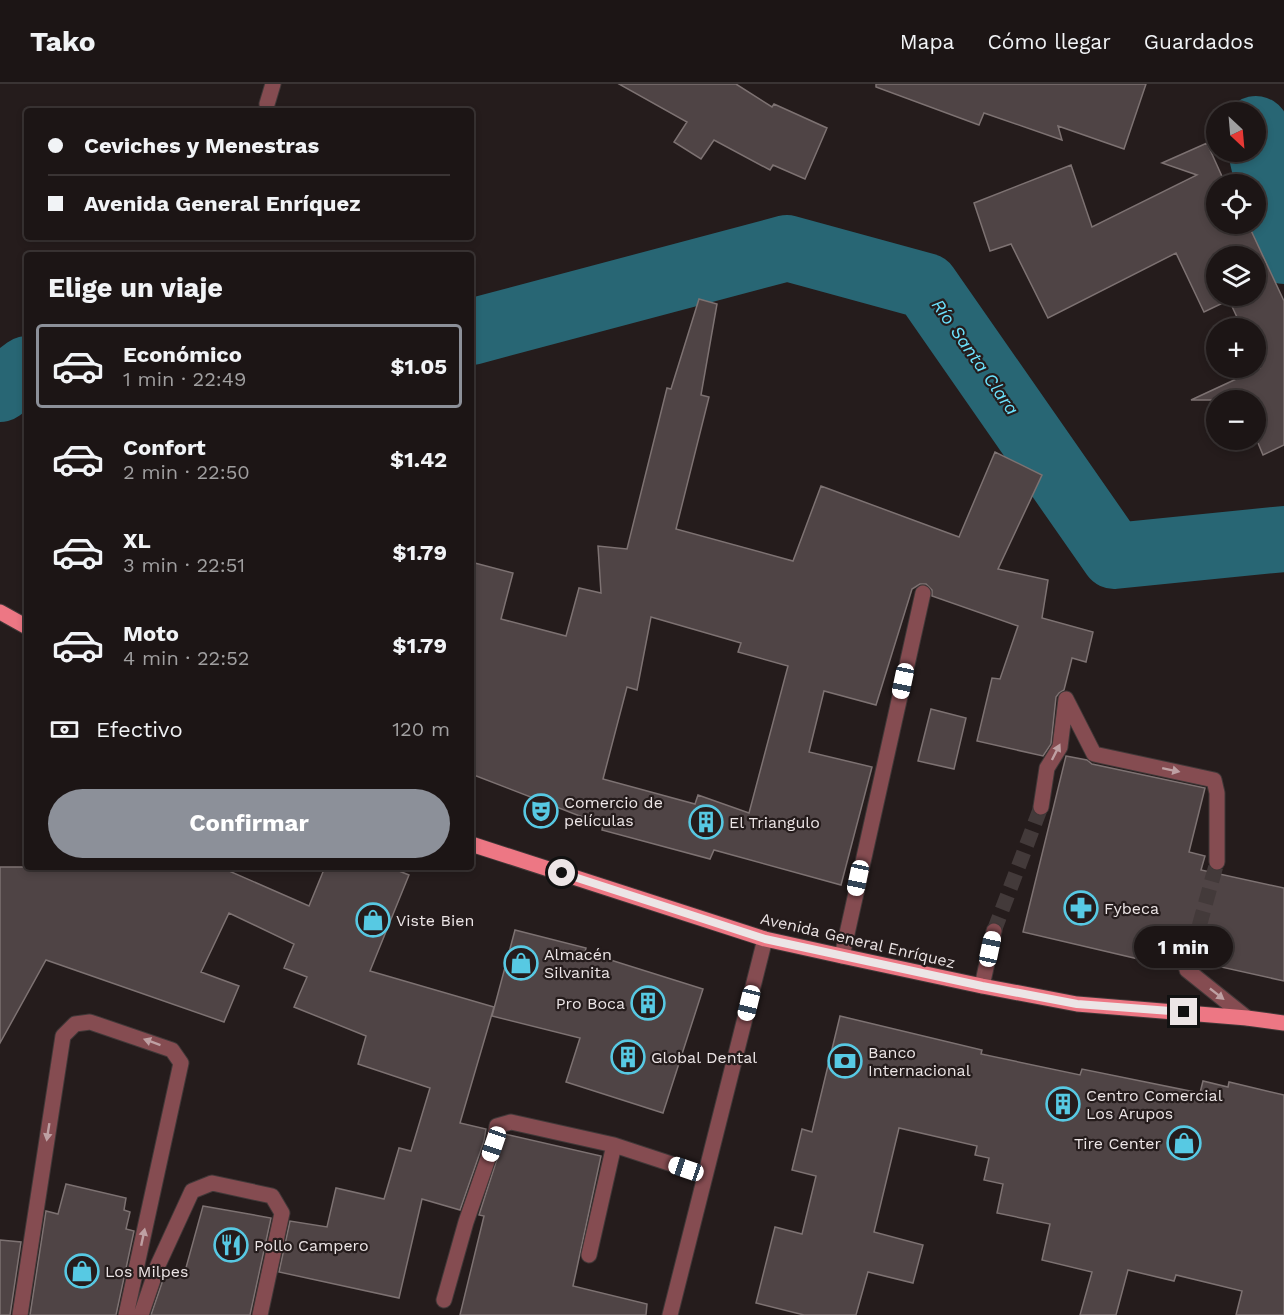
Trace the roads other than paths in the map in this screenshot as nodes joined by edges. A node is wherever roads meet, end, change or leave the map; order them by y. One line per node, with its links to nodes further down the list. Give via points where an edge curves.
1 (273, 84): 2 (street)
2 (267, 104)
3 (922, 593): 11 (street)
4 (0, 612): 5 (main road)
5 (24, 625)
6 (1041, 807): 8 (street, one-way to 8, via 1047,768 1060,747 1066,699 1094,754 1214,780 1218,793)
7 (474, 845): 10 (main road, Avenida General Enríquez)
8 (1217, 862)
9 (994, 931): 13 (street)
10 (765, 939): 11 (main road, Avenida General Enríquez); 17 (street)
11 (842, 956): 13 (main road, Avenida General Enríquez)
12 (1186, 970): 14 (street, one-way to 14)
13 (982, 986): 14 (main road, Avenida General Enríquez, via 1077,1004)
14 (1248, 1018): 15 (main road, Avenida General Enríquez)
15 (1284, 1023)
16 (614, 1145): 17 (street); 18 (street); 19 (street, via 511,1122 497,1126)
17 (705, 1175): 24 (street)
18 (590, 1255)
19 (444, 1300)
20 (20, 1315): 21 (street, one-way to 20, via 181,1063 172,1050 90,1022 75,1024 63,1036)
21 (126, 1315)
22 (141, 1315): 23 (street, via 158,1265 192,1191 212,1183 272,1196 282,1213)
23 (260, 1315)
24 (670, 1315)

